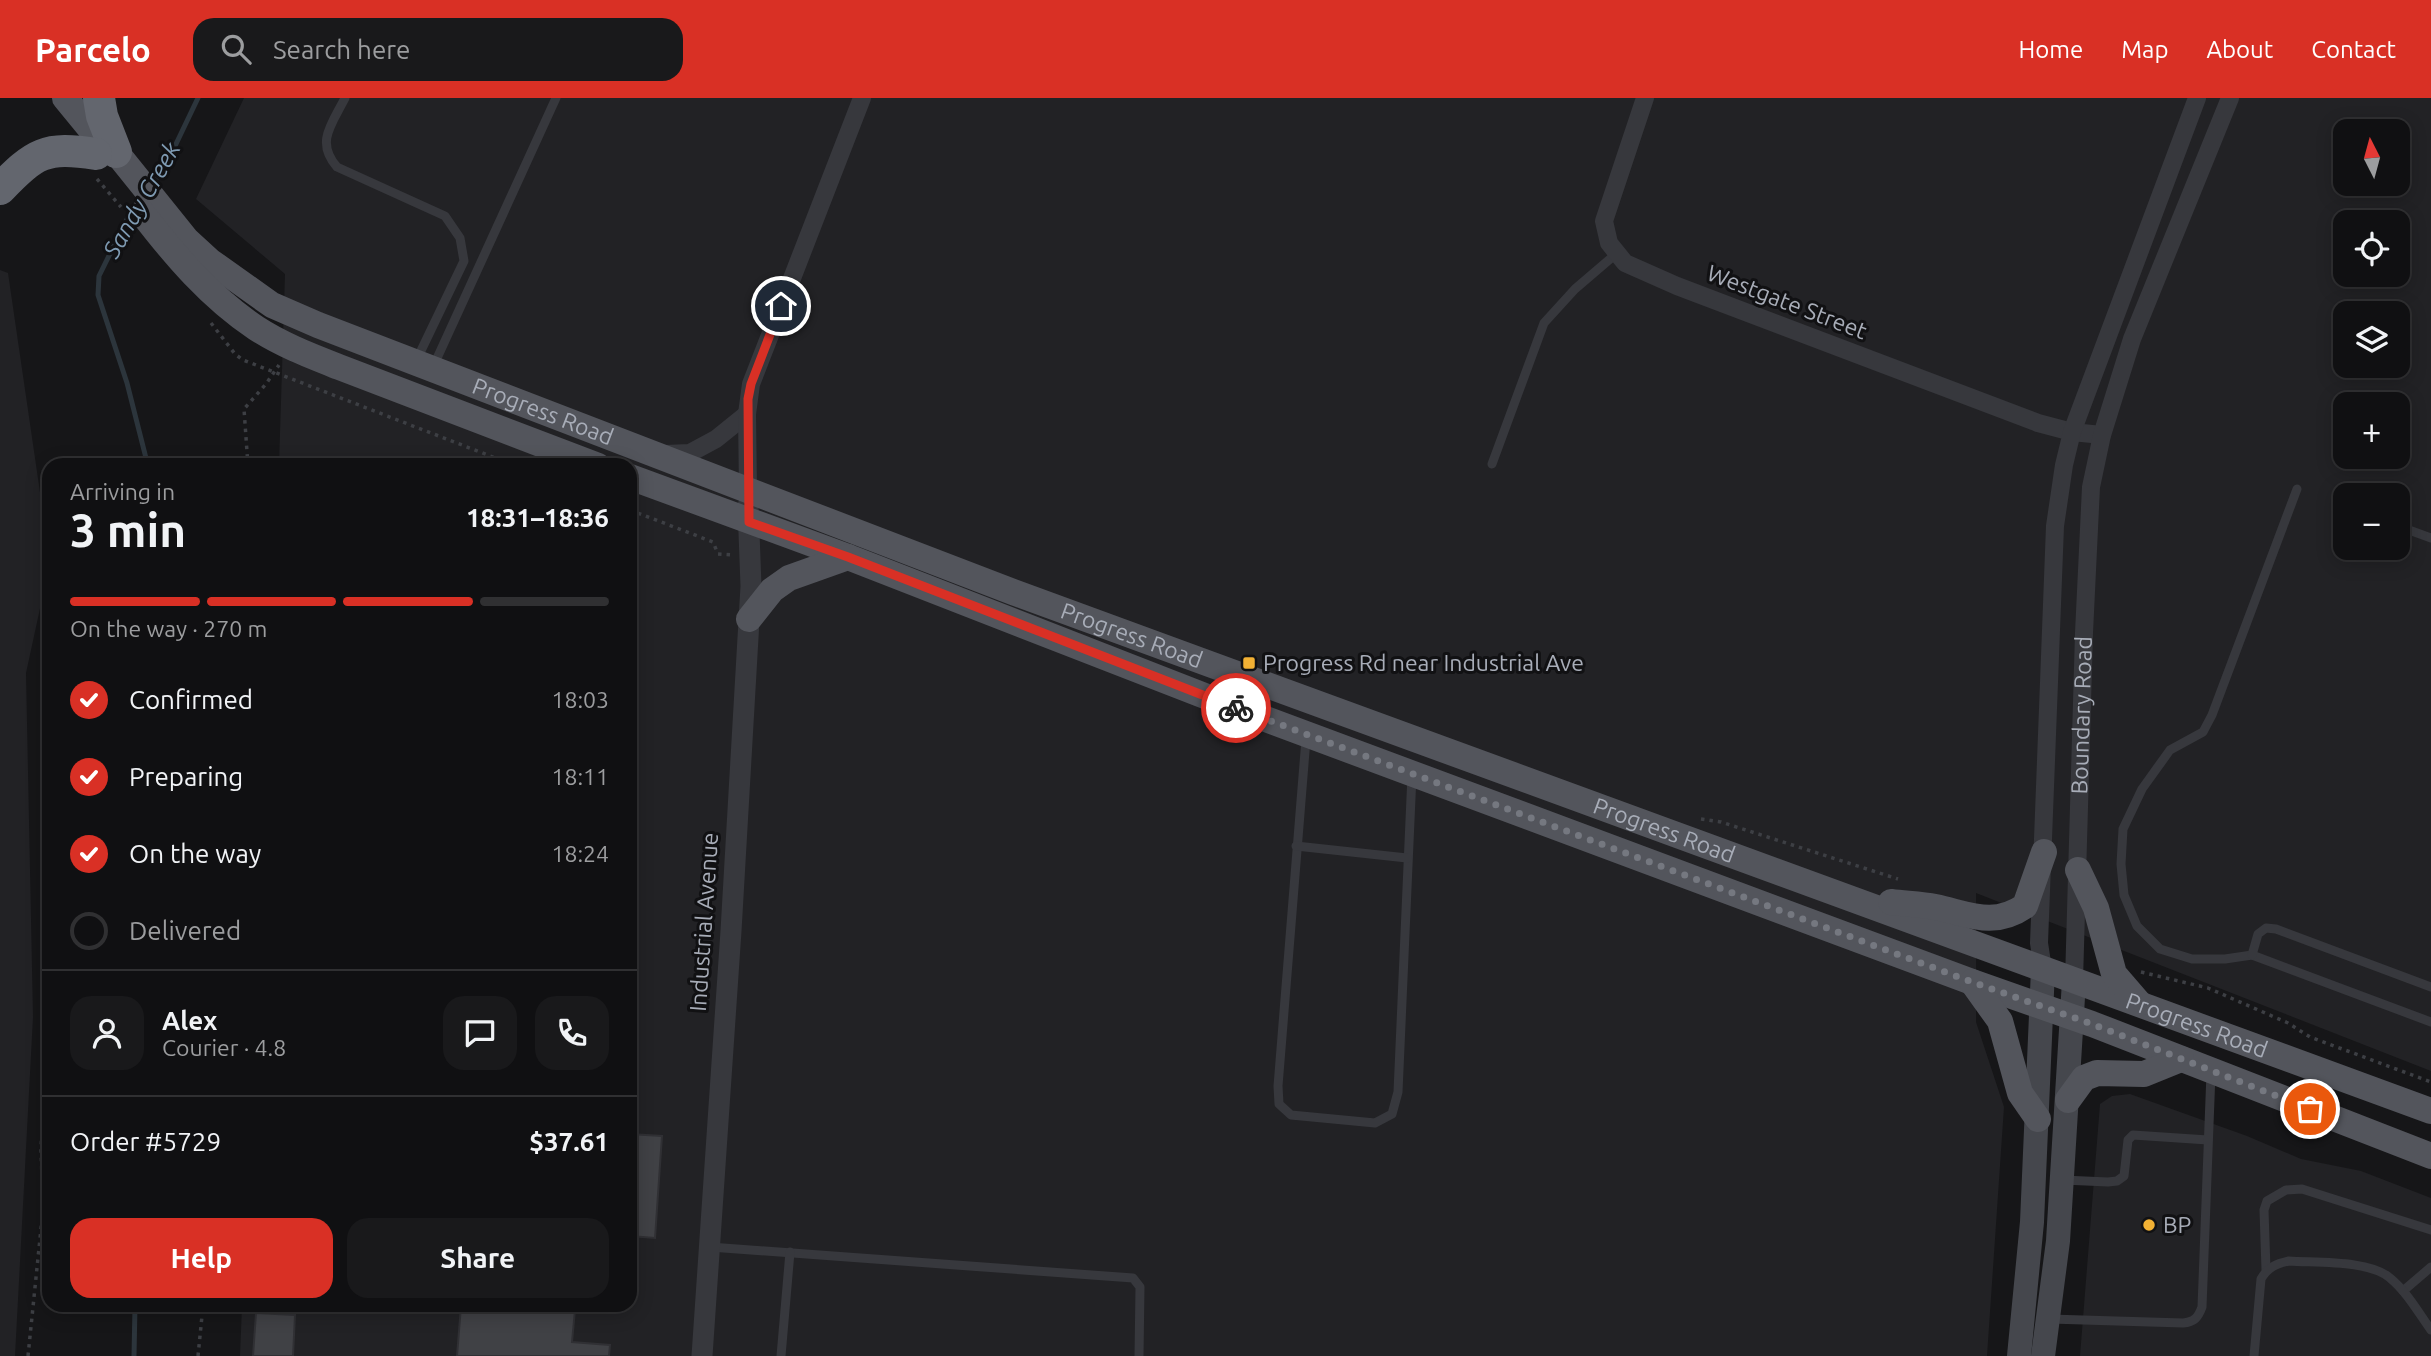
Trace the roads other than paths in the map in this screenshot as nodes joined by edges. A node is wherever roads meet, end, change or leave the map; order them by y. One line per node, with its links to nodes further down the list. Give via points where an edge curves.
1 (47, 98): 10 (main road, Progress Road)
2 (65, 98): 10 (main road, Progress Road)
3 (99, 98): 10 (highway)
4 (345, 98): 14 (lane, via 326,139 327,156 337,167 445,216 460,237 464,261)
5 (556, 98): 14 (lane)
6 (862, 98): 15 (street, via 751,384)
7 (1644, 98): 13 (street, via 1604,221)
8 (2197, 98): 16 (street, Boundary Road)
9 (2230, 98): 17 (street, Boundary Road, via 2132,339)
10 (114, 163): 11 (highway, via 61,150 46,152 25,164); 12 (main road, Progress Road)
11 (0, 189)
12 (161, 224): 14 (main road, Progress Road, via 272,305); 19 (main road, Progress Road, via 199,282 258,329 339,367)
13 (1617, 254): 16 (street, Westgate Street, via 1625,263 1676,286); 20 (lane, via 1544,323)
14 (424, 366): 18 (main road, Progress Road)
15 (747, 414): 18 (street, via 690,453); 23 (street)
16 (2071, 432): 17 (street, Westgate Street); 32 (street, Boundary Road, via 2055,526)
17 (2102, 435): 34 (street, Boundary Road, via 2091,487)
18 (652, 454): 23 (main road, Progress Road)
19 (577, 458)
20 (1492, 464)
21 (637, 480): 24 (main road, Progress Road)
22 (2297, 489): 36 (lane, via 2212,715 2203,732 2170,750 2142,789 2123,829 2124,895 2137,926 2160,949 2192,959)
23 (748, 490): 24 (street, Industrial Avenue); 35 (main road, Progress Road, via 1026,597)
24 (749, 522): 27 (main road, Progress Road); 28 (street, Industrial Avenue)
25 (2410, 530): 26 (lane)
26 (2431, 538)
27 (848, 557): 28 (main road, via 789,578 772,590); 29 (main road, Progress Road)
28 (749, 619): 54 (street, Industrial Avenue)
29 (1307, 734): 30 (main road, Progress Road); 31 (lane)
30 (1412, 773): 33 (lane); 39 (main road, Progress Road)
31 (1296, 846): 33 (lane); 33 (lane, via 1278,1086 1279,1104 1291,1115 1376,1123 1392,1114 1398,1092)
32 (2043, 852): 35 (main road, via 2025,906 2004,918 1979,919 1933,907); 37 (street, Boundary Road, via 2039,943)
33 (1407, 858)
34 (2078, 870): 38 (street, Boundary Road); 41 (main road, via 2096,908 2114,974)
35 (1855, 899): 37 (main road, Progress Road)
36 (2252, 955): 40 (lane, via 2259,934 2266,928 2276,929); 44 (lane)
37 (2043, 969): 38 (main road, Progress Road); 42 (main road, Boundary Road)
38 (2074, 981): 41 (main road, Progress Road); 43 (main road, Boundary Road)
39 (1972, 982): 42 (main road, Progress Road); 49 (main road, via 2000,1021 2020,1093)
40 (2431, 987)
41 (2139, 1003): 48 (main road, Progress Road)
42 (2042, 1007): 43 (main road, Progress Road); 49 (main road, Boundary Road)
43 (2073, 1018): 45 (main road, Progress Road); 47 (main road, Boundary Road)
44 (2431, 1022)
45 (2181, 1059): 46 (main road, Progress Road); 47 (main road, via 2144,1074 2097,1073 2084,1078)
46 (2211, 1071): 50 (lane); 51 (main road, Progress Road)
47 (2068, 1100): 52 (main road, Boundary Road)
48 (2431, 1111)
49 (2038, 1119): 64 (main road, Boundary Road, via 2030,1256)
50 (2208, 1140): 52 (lane, via 2133,1135 2128,1140 2124,1176 2117,1181); 59 (lane, via 2199,1317 2183,1324)
51 (2431, 1156)
52 (2062, 1180): 59 (main road, Boundary Road)
53 (2431, 1230): 57 (lane, via 2302,1189 2286,1190 2267,1201 2264,1210)
54 (708, 1247): 55 (lane); 61 (street, Industrial Avenue)
55 (790, 1252): 62 (lane); 63 (lane, via 1133,1278 1140,1287)
56 (2431, 1267): 58 (lane)
57 (2266, 1270): 58 (lane, via 2289,1261 2359,1266 2389,1276); 66 (lane, via 2259,1288)
58 (2403, 1291): 60 (lane)
59 (2048, 1319): 65 (main road, Boundary Road)
60 (2431, 1330)
61 (702, 1356)
62 (781, 1356)
63 (1139, 1356)
64 (2018, 1356)
65 (2043, 1356)
66 (2254, 1356)

